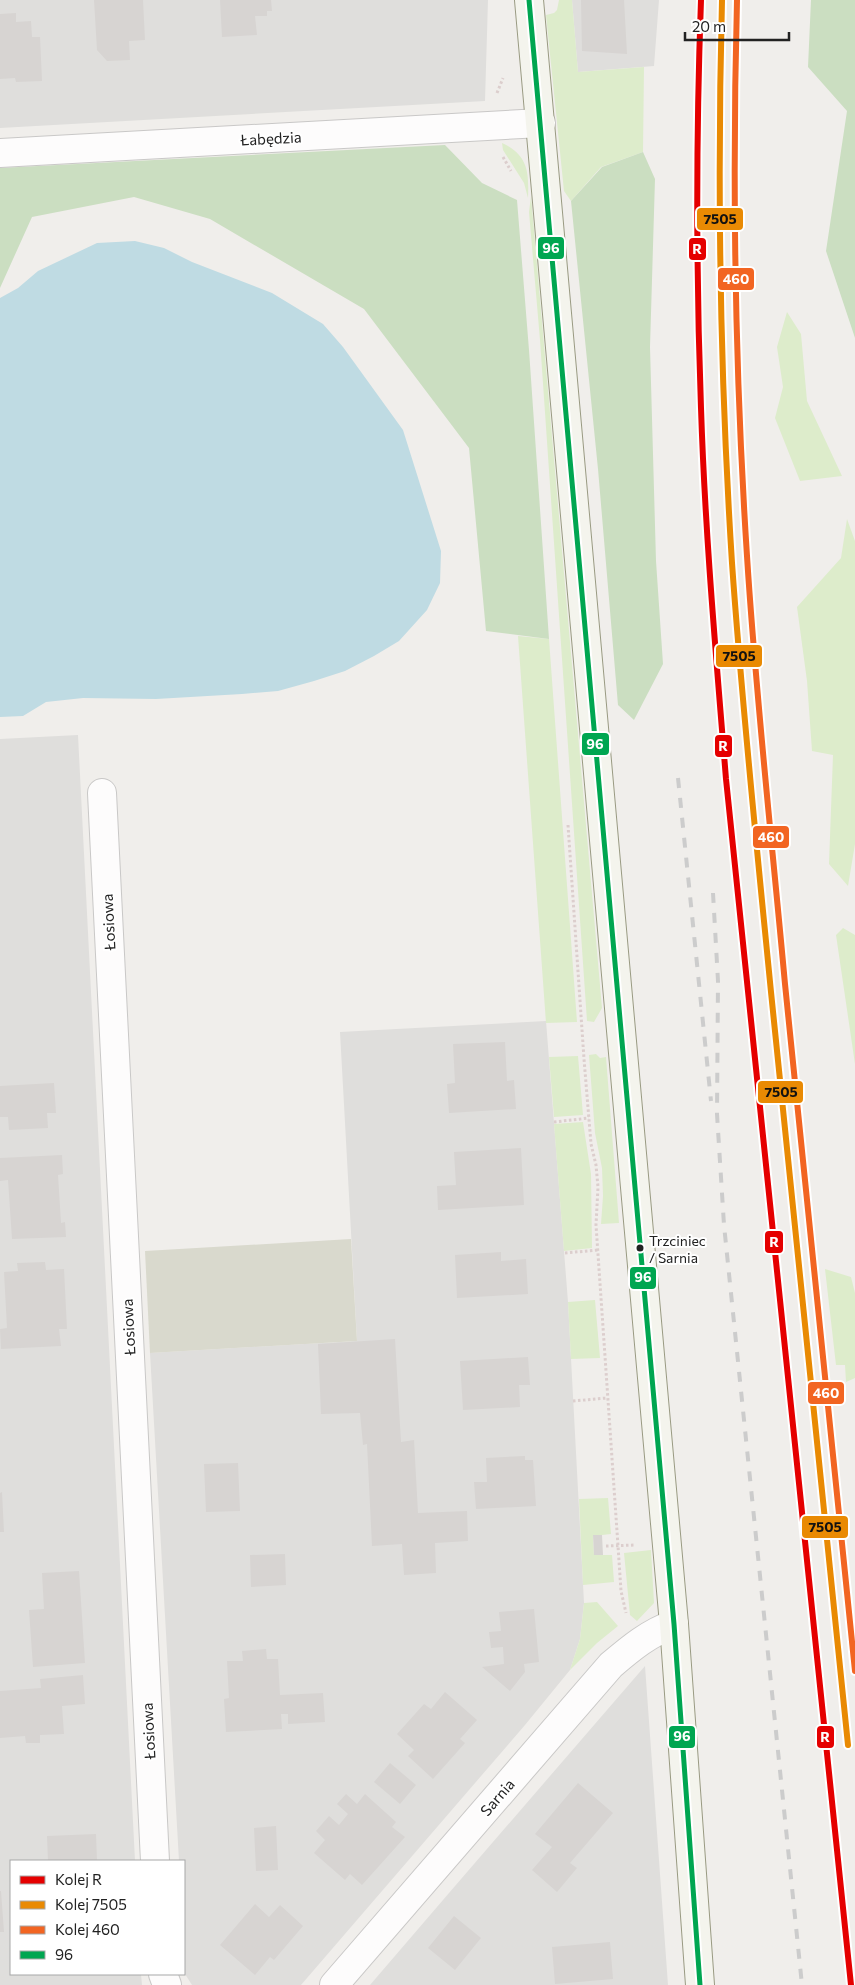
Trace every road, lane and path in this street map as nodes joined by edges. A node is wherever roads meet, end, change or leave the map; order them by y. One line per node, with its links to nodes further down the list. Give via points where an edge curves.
1 (529, 0): 2 (street)
2 (541, 123): 3 (street, Łabędzia); 11 (street)
3 (0, 153)
4 (102, 793): 12 (street, Łosiowa)
5 (589, 1118): 6 (path)
6 (554, 1122)
7 (598, 1250): 8 (path)
8 (565, 1253)
9 (607, 1398): 10 (path)
10 (573, 1401)
11 (674, 1624): 13 (street, Sarnia, via 640,1641 611,1665); 14 (street)
12 (155, 1860)
13 (334, 1985)
14 (700, 1985)

